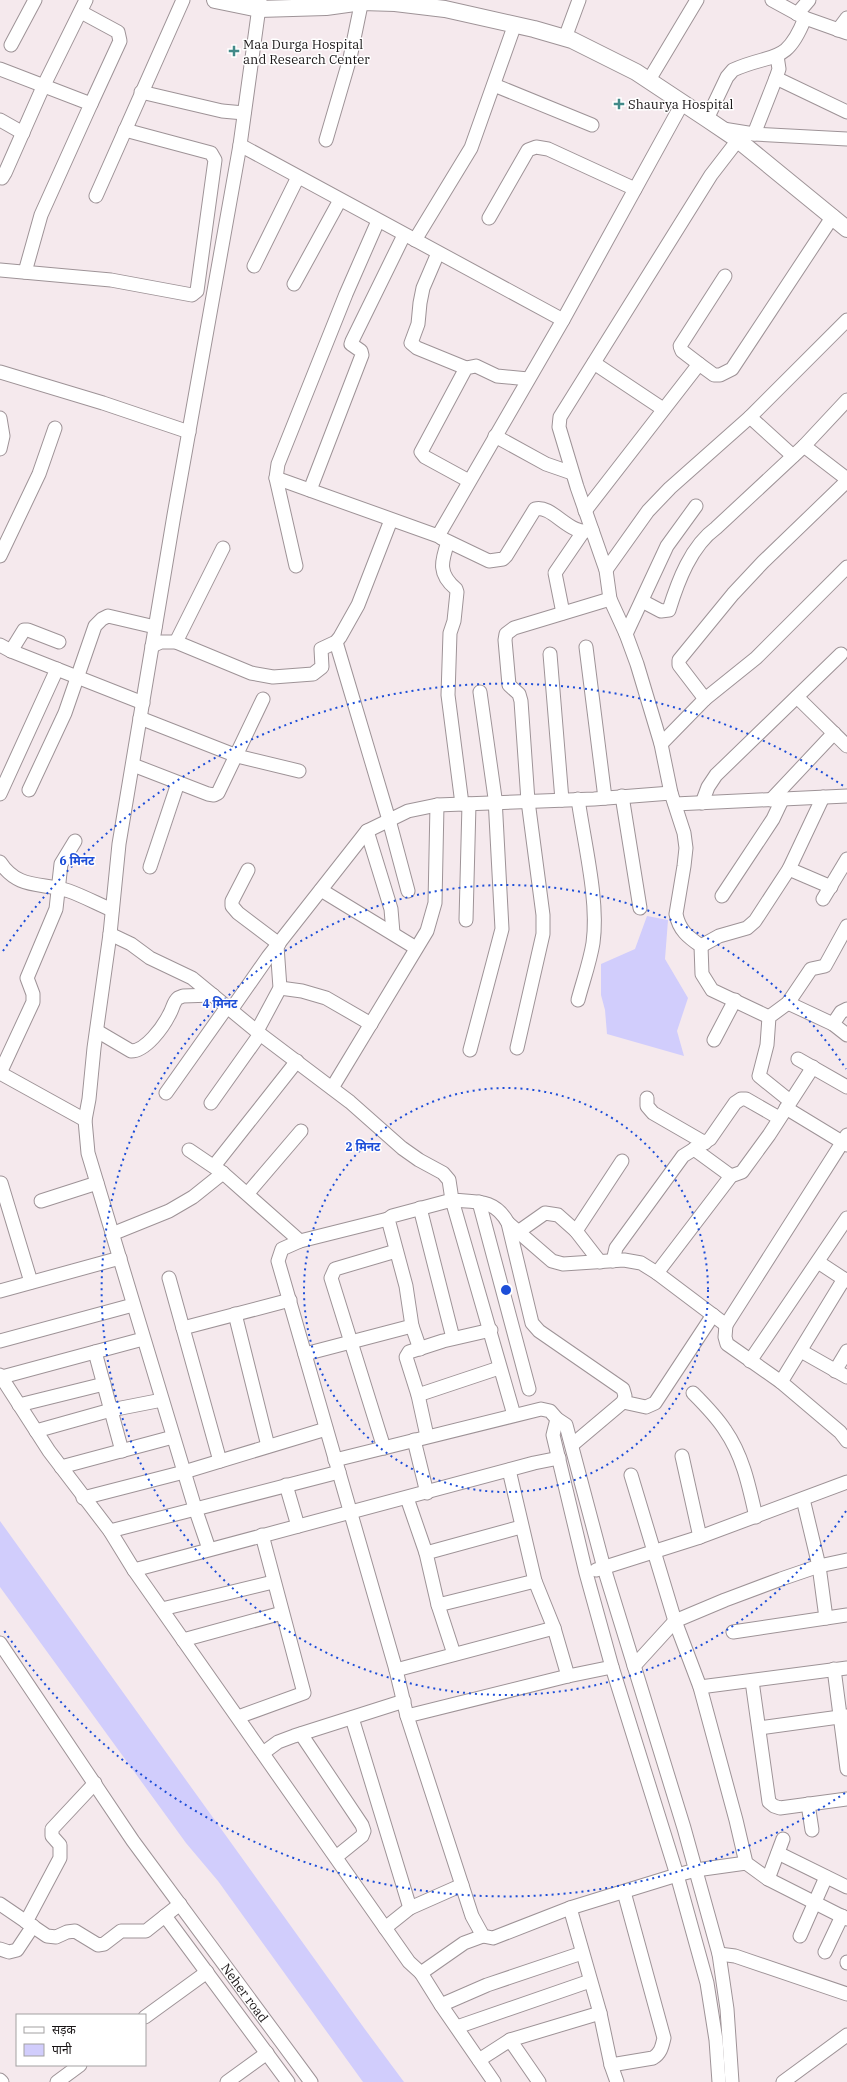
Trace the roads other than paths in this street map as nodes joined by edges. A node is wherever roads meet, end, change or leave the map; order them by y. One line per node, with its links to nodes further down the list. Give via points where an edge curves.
1 (35, 0): 18 (street)
2 (86, 0): 12 (street)
3 (183, 0): 25 (street)
4 (215, 0): 10 (main road)
5 (580, 0): 17 (street)
6 (697, 0): 22 (street)
7 (772, 0): 13 (street)
8 (809, 0): 13 (street)
9 (362, 1): 10 (main road, via 326,7); 11 (main road); 38 (street, via 350,58)
10 (260, 4): 29 (street)
11 (445, 4): 15 (main road)
12 (80, 12): 24 (street); 27 (street, via 118,32 120,36)
13 (801, 16): 16 (street); 19 (street, via 797,37 786,51)
14 (847, 18): 16 (street)
15 (515, 24): 17 (main road); 23 (street)
16 (843, 31)
17 (565, 38): 22 (main road)
18 (11, 45)
19 (777, 56): 21 (street); 30 (street, via 733,70)
20 (0, 69): 24 (street)
21 (776, 78): 28 (street); 36 (street)
22 (649, 80): 26 (main road)
23 (494, 85): 32 (street); 50 (street, via 471,148)
24 (43, 87): 27 (street); 35 (street)
25 (141, 92): 29 (street, via 222,111); 34 (street)
26 (683, 102): 30 (main road); 43 (street)
27 (91, 104): 54 (street, via 42,215)
28 (847, 112)
29 (244, 113): 40 (street)
30 (707, 118): 33 (main road)
31 (0, 120): 35 (street)
32 (592, 124)
33 (722, 129): 36 (street); 39 (main road)
34 (125, 130): 44 (street); 54 (street, via 211,153 214,156 197,292 192,295 111,280)
35 (23, 133): 42 (street)
36 (754, 134): 37 (street)
37 (847, 139)
38 (326, 140)
39 (738, 140): 46 (main road); 59 (street, via 711,175)
40 (240, 145): 41 (street); 69 (street)
41 (298, 177): 45 (street); 52 (street)
42 (1, 179)
43 (635, 189): 47 (street, via 548,149 536,147 528,150); 57 (street)
44 (96, 196)
45 (340, 200): 48 (street); 56 (street)
46 (833, 216): 49 (main road); 60 (street, via 732,369 714,375)
47 (489, 218)
48 (378, 221): 50 (street); 75 (street, via 278,464)
49 (847, 228)
50 (410, 238): 51 (street); 78 (street, via 352,341 351,344 361,351 362,355)
51 (438, 253): 57 (street); 61 (street, via 423,288 418,324 411,344)
52 (254, 266)
53 (0, 270): 54 (street)
54 (25, 272)
55 (725, 276): 60 (street, via 680,346 682,351)
56 (294, 284)
57 (563, 320): 63 (street)
58 (847, 320): 66 (street)
59 (594, 363): 65 (street); 74 (street, via 560,417 560,434)
60 (699, 364): 65 (street)
61 (466, 368): 63 (street, via 476,366 497,376); 77 (street, via 421,452 425,457)
62 (0, 372): 69 (street)
63 (528, 379): 70 (street)
64 (847, 400): 71 (street)
65 (664, 409): 80 (street)
66 (750, 417): 73 (street); 88 (street, via 670,488 648,511)
67 (0, 418): 72 (street, via 3,436)
68 (55, 428): 85 (street, via 39,474)
69 (189, 432): 92 (street)
70 (495, 436): 74 (street, via 546,464); 77 (street)
71 (804, 446): 73 (street); 76 (street)
72 (0, 448)
73 (793, 456): 90 (street, via 706,536 692,555 669,610 661,611)
74 (572, 473): 80 (street)
75 (276, 478): 78 (street); 86 (street)
76 (847, 480): 107 (street, via 733,594 679,660 679,665)
77 (470, 481): 83 (street)
78 (310, 490): 81 (street)
79 (696, 506): 90 (street, via 667,546)
80 (585, 511): 82 (street)
81 (392, 520): 83 (street); 96 (street, via 358,605)
82 (588, 531): 83 (street, via 573,528 539,508 530,514 502,559 489,561); 88 (street); 91 (street, via 555,573)
83 (443, 539): 130 (street, via 444,575 457,592 450,633 448,695)
84 (223, 548): 95 (street)
85 (0, 556)
86 (296, 566)
87 (847, 567): 107 (street, via 756,658)
88 (606, 570): 89 (street)
89 (610, 599): 91 (street); 93 (street)
90 (642, 601): 93 (street)
91 (563, 613): 127 (street, via 514,628 506,634 504,640 509,685 519,694 521,701)
92 (155, 627): 97 (street); 103 (street, via 108,616 102,619 95,626)
93 (626, 634): 111 (street)
94 (59, 642): 99 (street, via 24,630)
95 (176, 642): 96 (street, via 251,673 273,677 313,674 322,667 321,649); 97 (street, via 161,642)
96 (336, 642): 132 (street)
97 (152, 646): 108 (street)
98 (586, 647): 122 (street)
99 (6, 648): 102 (street)
100 (550, 654): 125 (street)
101 (845, 654): 105 (street)
102 (57, 669): 103 (street); 118 (street)
103 (78, 678): 108 (street); 117 (street, via 65,713)
104 (480, 692): 128 (street)
105 (797, 697): 110 (street); 129 (street, via 716,775)
106 (263, 699): 113 (street)
107 (705, 699): 111 (street)
108 (143, 703): 109 (street)
109 (140, 718): 113 (street); 114 (street)
110 (834, 733): 112 (street); 126 (street)
111 (661, 744): 123 (street)
112 (847, 746)
113 (237, 756): 115 (street); 116 (street, via 223,787 214,795)
114 (133, 765): 116 (street); 147 (street)
115 (299, 772)
116 (178, 783): 137 (street)
117 (29, 790)
118 (0, 794)
119 (622, 796): 122 (street); 123 (street); 146 (street)
120 (847, 796): 121 (street)
121 (823, 797): 126 (street); 138 (street)
122 (605, 798): 124 (street)
123 (673, 798): 129 (street); 153 (street, via 686,848 677,919 680,928)
124 (578, 799): 125 (street); 157 (street, via 594,920 593,943)
125 (562, 800): 127 (street)
126 (776, 800): 129 (street); 144 (street, via 773,819)
127 (528, 801): 128 (street); 169 (street, via 544,934)
128 (495, 803): 130 (street); 170 (street, via 502,928)
129 (702, 803)
130 (466, 804): 131 (street); 148 (street)
131 (437, 805): 132 (street, via 408,811); 154 (street, via 435,903 427,931)
132 (390, 820): 133 (street); 143 (street)
133 (367, 831): 142 (street); 150 (street, via 391,909)
134 (75, 841): 141 (street, via 61,864)
135 (847, 859): 140 (street)
136 (0, 862): 141 (street, via 12,876 23,882)
137 (150, 867)
138 (789, 869): 140 (street); 153 (street, via 755,921 747,928 719,936)
139 (248, 870): 152 (street, via 232,901 232,906)
140 (832, 887): 145 (street)
141 (58, 889): 147 (street); 174 (street, via 56,909 28,978 33,1002)
142 (320, 890): 150 (street); 152 (street)
143 (408, 891)
144 (722, 896)
145 (823, 899)
146 (640, 908)
147 (112, 910): 151 (street)
148 (466, 920)
149 (847, 926): 159 (street, via 825,966 811,969)
150 (393, 933): 154 (street)
151 (110, 934): 156 (street, via 131,944 150,958 192,978); 165 (street)
152 (278, 945): 155 (street); 160 (street)
153 (701, 946): 158 (street, via 702,974 706,982 712,990)
154 (416, 948): 163 (street)
155 (280, 988): 163 (street, via 326,998); 166 (street)
156 (213, 996): 160 (street); 165 (street, via 178,998 156,1033 135,1051)
157 (578, 1000)
158 (735, 1000): 162 (street); 168 (street)
159 (788, 1003): 162 (street); 164 (street)
160 (229, 1008): 166 (street); 177 (street)
161 (847, 1009): 164 (street, via 841,1012)
162 (769, 1017): 180 (street, via 759,1076)
163 (371, 1024): 176 (street)
164 (833, 1024): 167 (street)
165 (97, 1031): 181 (street)
166 (259, 1032): 172 (street); 179 (street)
167 (847, 1035)
168 (714, 1040)
169 (517, 1048)
170 (470, 1050)
171 (798, 1059): 173 (street)
172 (297, 1061): 176 (street); 187 (street)
173 (812, 1067): 175 (street); 180 (street)
174 (0, 1073): 181 (street)
175 (847, 1087)
176 (332, 1088): 193 (street, via 402,1148 443,1173 449,1180)
177 (166, 1093)
178 (647, 1098): 184 (street, via 647,1106 654,1113)
179 (211, 1103)
180 (785, 1109): 183 (street); 184 (street, via 746,1098 741,1099); 188 (street, via 742,1172)
181 (85, 1120): 190 (street, via 88,1153)
182 (301, 1131): 191 (street)
183 (845, 1141): 217 (street)
184 (700, 1146): 188 (street); 205 (street, via 683,1156 616,1248)
185 (189, 1150): 187 (street)
186 (622, 1161): 200 (street)
187 (219, 1169): 191 (street); 201 (street, via 193,1197 168,1211)
188 (731, 1176): 208 (street)
189 (0, 1183): 195 (street)
190 (97, 1183): 192 (street); 201 (street)
191 (248, 1193): 202 (street)
192 (41, 1200)
193 (452, 1200): 194 (street); 196 (street); 220 (street)
194 (479, 1202): 199 (street, via 494,1207); 237 (street)
195 (3, 1204): 211 (street)
196 (420, 1208): 198 (street); 221 (street)
197 (847, 1218): 207 (street)
198 (388, 1219): 202 (street); 203 (street)
199 (513, 1228): 200 (street, via 545,1213 558,1215); 206 (street, via 552,1261 563,1264); 241 (street, via 532,1323 539,1331 623,1389)
200 (576, 1232): 206 (street)
201 (112, 1234): 204 (street)
202 (300, 1241): 213 (street, via 282,1248 278,1261)
203 (396, 1251): 218 (street, via 406,1286); 224 (street, via 332,1271 331,1278)
204 (120, 1258): 211 (street); 214 (street)
205 (613, 1261): 206 (street); 208 (street, via 640,1263)
206 (600, 1262)
207 (818, 1262): 210 (street); 230 (street)
208 (657, 1273): 216 (street)
209 (168, 1278): 219 (street)
210 (846, 1280): 226 (street)
211 (31, 1282): 212 (street)
212 (0, 1291)
213 (290, 1300): 215 (street); 229 (street)
214 (133, 1305): 222 (street); 223 (street)
215 (235, 1314): 219 (street); 253 (street)
216 (713, 1315): 217 (street); 241 (street, via 655,1403 641,1407)
217 (726, 1325): 230 (street, via 725,1340)
218 (412, 1326): 224 (street); 225 (street)
219 (183, 1328): 258 (street)
220 (491, 1330): 221 (street); 231 (street)
221 (453, 1338): 225 (street)
222 (143, 1339): 228 (street); 240 (street)
223 (0, 1341)
224 (351, 1342): 229 (street); 254 (street)
225 (420, 1349): 239 (street, via 409,1352 406,1356)
226 (801, 1351): 232 (street); 235 (street)
227 (847, 1351): 232 (street)
228 (95, 1352): 233 (street); 236 (street)
229 (305, 1354): 246 (street)
230 (750, 1361): 235 (street)
231 (500, 1368): 239 (street); 244 (street)
232 (836, 1371): 234 (street)
233 (1, 1376): 242 (street)
234 (847, 1377)
235 (781, 1382): 251 (street, via 840,1432)
236 (104, 1384): 242 (street); 243 (street)
237 (529, 1390)
238 (693, 1392): 272 (street, via 725,1430 737,1450 747,1477)
239 (418, 1395): 248 (street)
240 (162, 1400): 243 (street); 249 (street)
241 (623, 1402): 252 (street)
242 (19, 1405): 247 (street)
243 (111, 1410): 247 (street); 255 (street)
244 (514, 1415): 245 (street, via 542,1409 550,1411); 248 (street)
245 (557, 1419): 252 (street, via 566,1425); 257 (street, via 553,1435)
246 (326, 1429): 253 (street); 259 (street)
247 (36, 1431): 260 (street)
248 (427, 1436): 250 (street)
249 (173, 1437): 255 (street); 262 (street)
250 (414, 1440): 254 (street); 266 (street)
251 (847, 1441)
252 (572, 1445): 283 (street)
253 (268, 1446): 258 (street)
254 (384, 1448): 259 (street)
255 (122, 1451): 260 (street)
256 (682, 1456): 277 (street)
257 (559, 1458): 261 (street); 285 (street)
258 (220, 1461): 262 (street)
259 (337, 1466): 265 (street); 271 (street)
260 (60, 1467): 267 (street)
261 (509, 1470): 266 (street); 274 (street)
262 (184, 1472): 267 (street); 270 (street)
263 (631, 1475): 279 (street)
264 (847, 1482): 269 (street)
265 (286, 1485): 270 (street); 273 (street)
266 (427, 1493): 268 (street)
267 (83, 1498): 275 (street)
268 (407, 1498): 271 (street); 280 (street)
269 (803, 1499): 272 (street); 282 (street)
270 (195, 1508): 275 (street); 278 (street)
271 (349, 1511): 273 (street); 302 (street)
272 (756, 1517): 277 (street)
273 (298, 1526): 276 (street)
274 (521, 1527): 280 (street); 286 (street)
275 (110, 1531): 284 (street)
276 (262, 1535): 278 (street); 287 (street)
277 (700, 1537): 279 (street)
278 (209, 1549): 284 (street)
279 (655, 1552): 283 (street); 293 (street)
280 (426, 1553): 288 (street)
281 (847, 1560): 282 (street)
282 (819, 1566): 292 (street); 293 (street)
283 (604, 1568): 285 (street); 299 (street)
284 (134, 1570): 289 (street)
285 (586, 1573): 300 (street)
286 (535, 1581): 288 (street); 294 (street)
287 (273, 1582): 289 (street); 290 (street)
288 (438, 1605): 298 (street)
289 (162, 1609): 296 (street)
290 (282, 1613): 296 (street); 309 (street, via 304,1693)
291 (847, 1615): 292 (street)
292 (826, 1618): 295 (street)
293 (675, 1621): 299 (street); 305 (street)
294 (554, 1628): 298 (street); 303 (street)
295 (733, 1632)
296 (183, 1640): 309 (street)
297 (0, 1643): 315 (street, Neher road)
298 (454, 1654): 302 (street)
299 (634, 1666): 323 (street)
300 (612, 1667): 303 (street); 324 (street)
301 (840, 1668): 304 (street); 308 (street)
302 (396, 1670): 306 (street)
303 (568, 1676): 307 (street)
304 (752, 1681): 305 (street); 311 (street)
305 (700, 1687): 322 (street)
306 (404, 1701): 307 (street); 310 (street)
307 (407, 1716): 327 (street)
308 (843, 1717): 311 (street); 314 (street)
309 (238, 1718): 313 (street)
310 (352, 1718): 312 (street); 333 (street)
311 (760, 1728): 317 (street, via 769,1802 780,1808)
312 (301, 1734): 313 (street, via 278,1742); 321 (street, via 364,1831 362,1836)
313 (263, 1753): 321 (street)
314 (847, 1769)
315 (95, 1783): 332 (street, Neher road, via 133,1841); 337 (street, via 52,1829 52,1836 60,1845 60,1858)
316 (847, 1800): 317 (street)
317 (808, 1804): 318 (street)
318 (812, 1830)
319 (783, 1839): 320 (street)
320 (778, 1853): 325 (street); 326 (street)
321 (336, 1857): 338 (street)
322 (746, 1863): 323 (street); 326 (street)
323 (696, 1870): 324 (street); 344 (street)
324 (677, 1875): 329 (street); 366 (street, via 707,1983 716,2040)
325 (826, 1877): 328 (street); 330 (street)
326 (768, 1879): 330 (street)
327 (462, 1885): 333 (street); 339 (street, via 472,1916)
328 (847, 1887)
329 (624, 1892): 334 (street); 357 (street, via 664,2038 662,2048 653,2058)
330 (815, 1902): 336 (street); 340 (street)
331 (0, 1904): 337 (street)
332 (180, 1904): 335 (street); 362 (street, Neher road)
333 (410, 1908): 338 (street)
334 (570, 1908): 339 (street, via 493,1938); 343 (street)
335 (165, 1916): 337 (street, via 146,1932 121,1931 104,1944 98,1945 75,1932 52,1937); 345 (street)
336 (845, 1917): 342 (street)
337 (30, 1924): 341 (street, via 17,1950 9,1952)
338 (385, 1928): 346 (street, via 409,1962)
339 (483, 1936): 346 (street, via 464,1943)
340 (800, 1936)
341 (0, 1949)
342 (825, 1952)
343 (582, 1954): 347 (street); 349 (street, via 487,1985)
344 (719, 1954): 348 (street, via 735,1956); 367 (street, via 728,2009)
345 (207, 1972): 351 (street); 355 (street)
346 (421, 1973): 349 (street)
347 (590, 1981): 350 (street); 352 (street)
348 (847, 1994)
349 (441, 2005): 352 (street)
350 (600, 2013): 354 (street); 357 (street)
351 (146, 2017)
352 (457, 2027): 356 (street)
353 (847, 2035): 368 (street)
354 (510, 2040): 356 (street); 364 (street)
355 (267, 2054): 360 (street); 361 (street)
356 (479, 2060): 363 (street)
357 (611, 2065): 365 (street)
358 (79, 2066): 359 (street)
359 (57, 2082)
360 (227, 2082)
361 (288, 2082)
362 (310, 2082)
363 (494, 2082)
364 (539, 2082)
365 (617, 2082)
366 (719, 2082)
367 (732, 2082)
368 (783, 2082)

